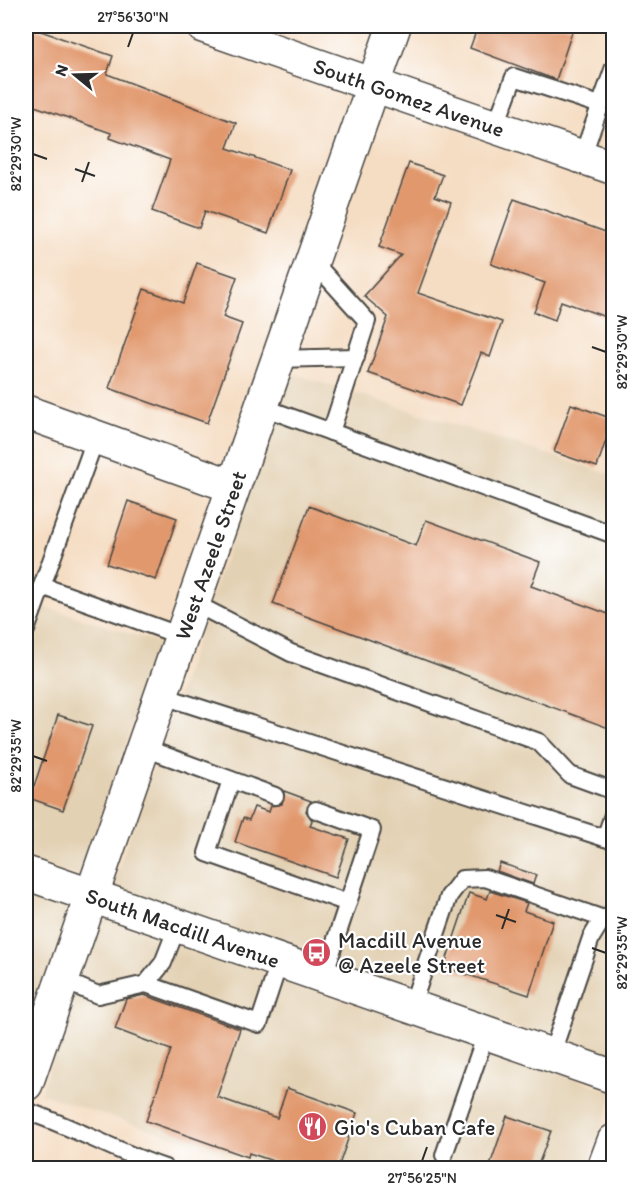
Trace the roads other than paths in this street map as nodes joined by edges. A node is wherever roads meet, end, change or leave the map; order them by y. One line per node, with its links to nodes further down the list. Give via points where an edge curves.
1 (204, 26): 4 (street, South Gomez Avenue)
2 (394, 26): 4 (street, West Azeele Street)
3 (614, 67): 5 (lane)
4 (373, 84): 6 (street, South Gomez Avenue); 9 (street, West Azeele Street)
5 (600, 105): 6 (lane, via 514,77); 7 (lane)
6 (495, 127): 7 (street, South Gomez Avenue)
7 (582, 157): 8 (street, South Gomez Avenue)
8 (614, 168)
9 (311, 259): 10 (lane, via 367,321); 11 (street, West Azeele Street)
10 (356, 357): 11 (lane); 14 (lane)
11 (276, 359): 12 (street, West Azeele Street)
12 (260, 406): 14 (lane); 16 (street, West Azeele Street)
13 (26, 412): 15 (street)
14 (331, 432): 17 (lane)
15 (96, 437): 16 (street); 18 (lane)
16 (232, 486): 19 (street, West Azeele Street)
17 (614, 535)
18 (42, 586): 20 (lane); 21 (lane)
19 (192, 602): 21 (street, West Azeele Street); 25 (lane, via 291,653 539,742 570,775)
20 (26, 630)
21 (181, 636): 22 (street, West Azeele Street)
22 (160, 695): 23 (street, West Azeele Street); 29 (lane)
23 (142, 747): 24 (lane); 31 (street, West Azeele Street)
24 (231, 780): 26 (lane); 32 (lane, via 207,853)
25 (614, 791)
26 (275, 796)
27 (316, 810): 32 (lane, via 372,830)
28 (614, 812): 29 (lane)
29 (609, 840)
30 (26, 873): 31 (street, South Macdill Avenue)
31 (91, 897): 34 (street, South Macdill Avenue); 37 (street, West Azeele Street)
32 (348, 903): 36 (lane)
33 (609, 916): 39 (lane, via 485,878 462,879 449,896); 41 (lane, via 591,938)
34 (177, 927): 35 (street, South Macdill Avenue); 38 (lane, via 163,963)
35 (279, 963): 36 (street, South Macdill Avenue); 38 (lane, via 259,1024)
36 (323, 978): 39 (street, South Macdill Avenue)
37 (62, 980): 38 (lane, via 98,995); 43 (street, West Azeele Street)
38 (146, 984)
39 (411, 1008): 40 (street, South Macdill Avenue)
40 (486, 1034): 41 (street, South Macdill Avenue); 46 (lane)
41 (551, 1056): 42 (street, South Macdill Avenue)
42 (614, 1077)
43 (26, 1084)
44 (26, 1111): 47 (lane)
45 (614, 1141): 48 (street)
46 (444, 1155)
47 (165, 1168)
48 (604, 1168)

